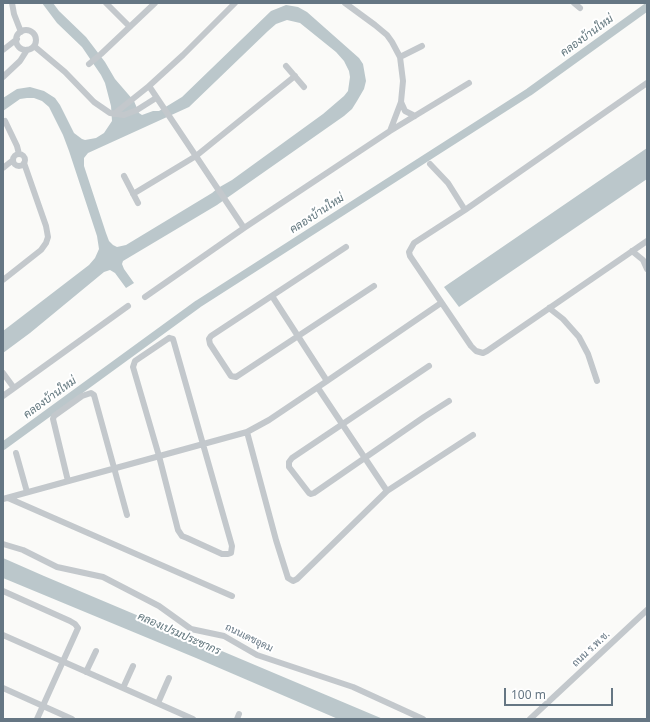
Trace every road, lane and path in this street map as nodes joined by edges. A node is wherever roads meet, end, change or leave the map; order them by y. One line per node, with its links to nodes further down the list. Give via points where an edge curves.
1 (12, 3): 9 (street)
2 (106, 3): 8 (street)
3 (156, 3): 8 (street)
4 (235, 3): 22 (street)
5 (345, 3): 15 (street, via 387,36)
6 (574, 3): 7 (street)
7 (580, 8)
8 (130, 27): 16 (street)
9 (21, 32): 10 (street); 11 (street, via 26,30 34,35)
10 (17, 39): 13 (street); 14 (street, via 19,47)
11 (34, 46): 14 (street); 26 (street, via 65,72 104,111)
12 (422, 46): 15 (street)
13 (3, 50)
14 (27, 50): 19 (street, via 20,61)
15 (400, 57): 25 (street, via 403,81)
16 (89, 64)
17 (286, 66): 18 (street)
18 (295, 76): 23 (street); 31 (street)
19 (3, 77)
20 (469, 83): 27 (street)
21 (647, 83): 39 (street)
22 (149, 86): 24 (street); 26 (street)
23 (304, 87)
24 (156, 98): 26 (street, via 124,115); 31 (street)
25 (401, 102): 27 (street, via 405,111); 29 (street)
26 (114, 114)
27 (414, 116): 29 (street)
28 (4, 121): 30 (street)
29 (390, 131): 40 (street)
30 (19, 154): 32 (street, via 15,155); 33 (street, via 25,158)
31 (196, 156): 37 (street); 40 (street)
32 (13, 160): 33 (street, via 17,166); 35 (street)
33 (24, 164): 45 (street, via 48,237 41,250)
34 (430, 164): 39 (street, via 448,183)
35 (3, 168)
36 (124, 176): 37 (street)
37 (133, 194): 38 (street)
38 (138, 203)
39 (465, 210): 49 (street, via 414,243 409,252)
40 (244, 228): 48 (street)
41 (647, 241): 43 (street)
42 (346, 247): 47 (street)
43 (632, 251): 44 (street); 51 (street)
44 (647, 269)
45 (3, 280)
46 (374, 286): 52 (street)
47 (272, 296): 52 (street); 52 (street, via 211,336 210,344 234,378)
48 (145, 297)
49 (440, 303): 51 (street, via 471,346 480,352 487,351); 56 (street)
50 (128, 306): 57 (street)
51 (549, 308): 55 (street, via 579,337)
52 (298, 337): 56 (street)
53 (429, 366): 61 (street)
54 (3, 373): 57 (street)
55 (597, 380)
56 (328, 381): 58 (street)
57 (14, 388): 59 (street)
58 (318, 388): 61 (street); 62 (street)
59 (3, 396)
60 (449, 401): 67 (street)
61 (342, 425): 67 (street); 67 (street, via 292,458 289,467 312,494)
62 (247, 432): 64 (street); 70 (street, via 276,540 291,581 297,579)
63 (473, 435): 70 (street)
64 (202, 444): 66 (street); 66 (street, via 232,546 231,553 228,554 222,554 180,533); 66 (street, via 173,339 168,338 135,361 133,367)
65 (16, 453): 71 (street)
66 (159, 456): 68 (street)
67 (365, 458): 70 (street)
68 (114, 468): 69 (street); 69 (street, via 94,395 89,392 53,419); 73 (street)
69 (68, 481): 71 (street)
70 (387, 491)
71 (27, 492): 72 (street)
72 (5, 499): 76 (street)
73 (127, 515)
74 (3, 544): 91 (street, ถนนเดชอุดม, via 23,550 57,567 109,580 159,606 191,629 224,636 257,655 353,687)
75 (3, 591): 80 (street, via 77,626 78,631)
76 (232, 596)
77 (647, 610): 92 (street, ถนน ร.พ.ช.)
78 (3, 635): 80 (street)
79 (96, 651): 82 (street)
80 (63, 662): 82 (street); 87 (street)
81 (133, 666): 85 (street)
82 (86, 672): 85 (street)
83 (169, 678): 86 (street)
84 (3, 688): 87 (street)
85 (123, 688): 86 (street)
86 (158, 703): 90 (street)
87 (42, 706): 88 (street); 89 (street)
88 (37, 719)
89 (72, 719)
90 (194, 719)
91 (423, 719)
92 (530, 719)

